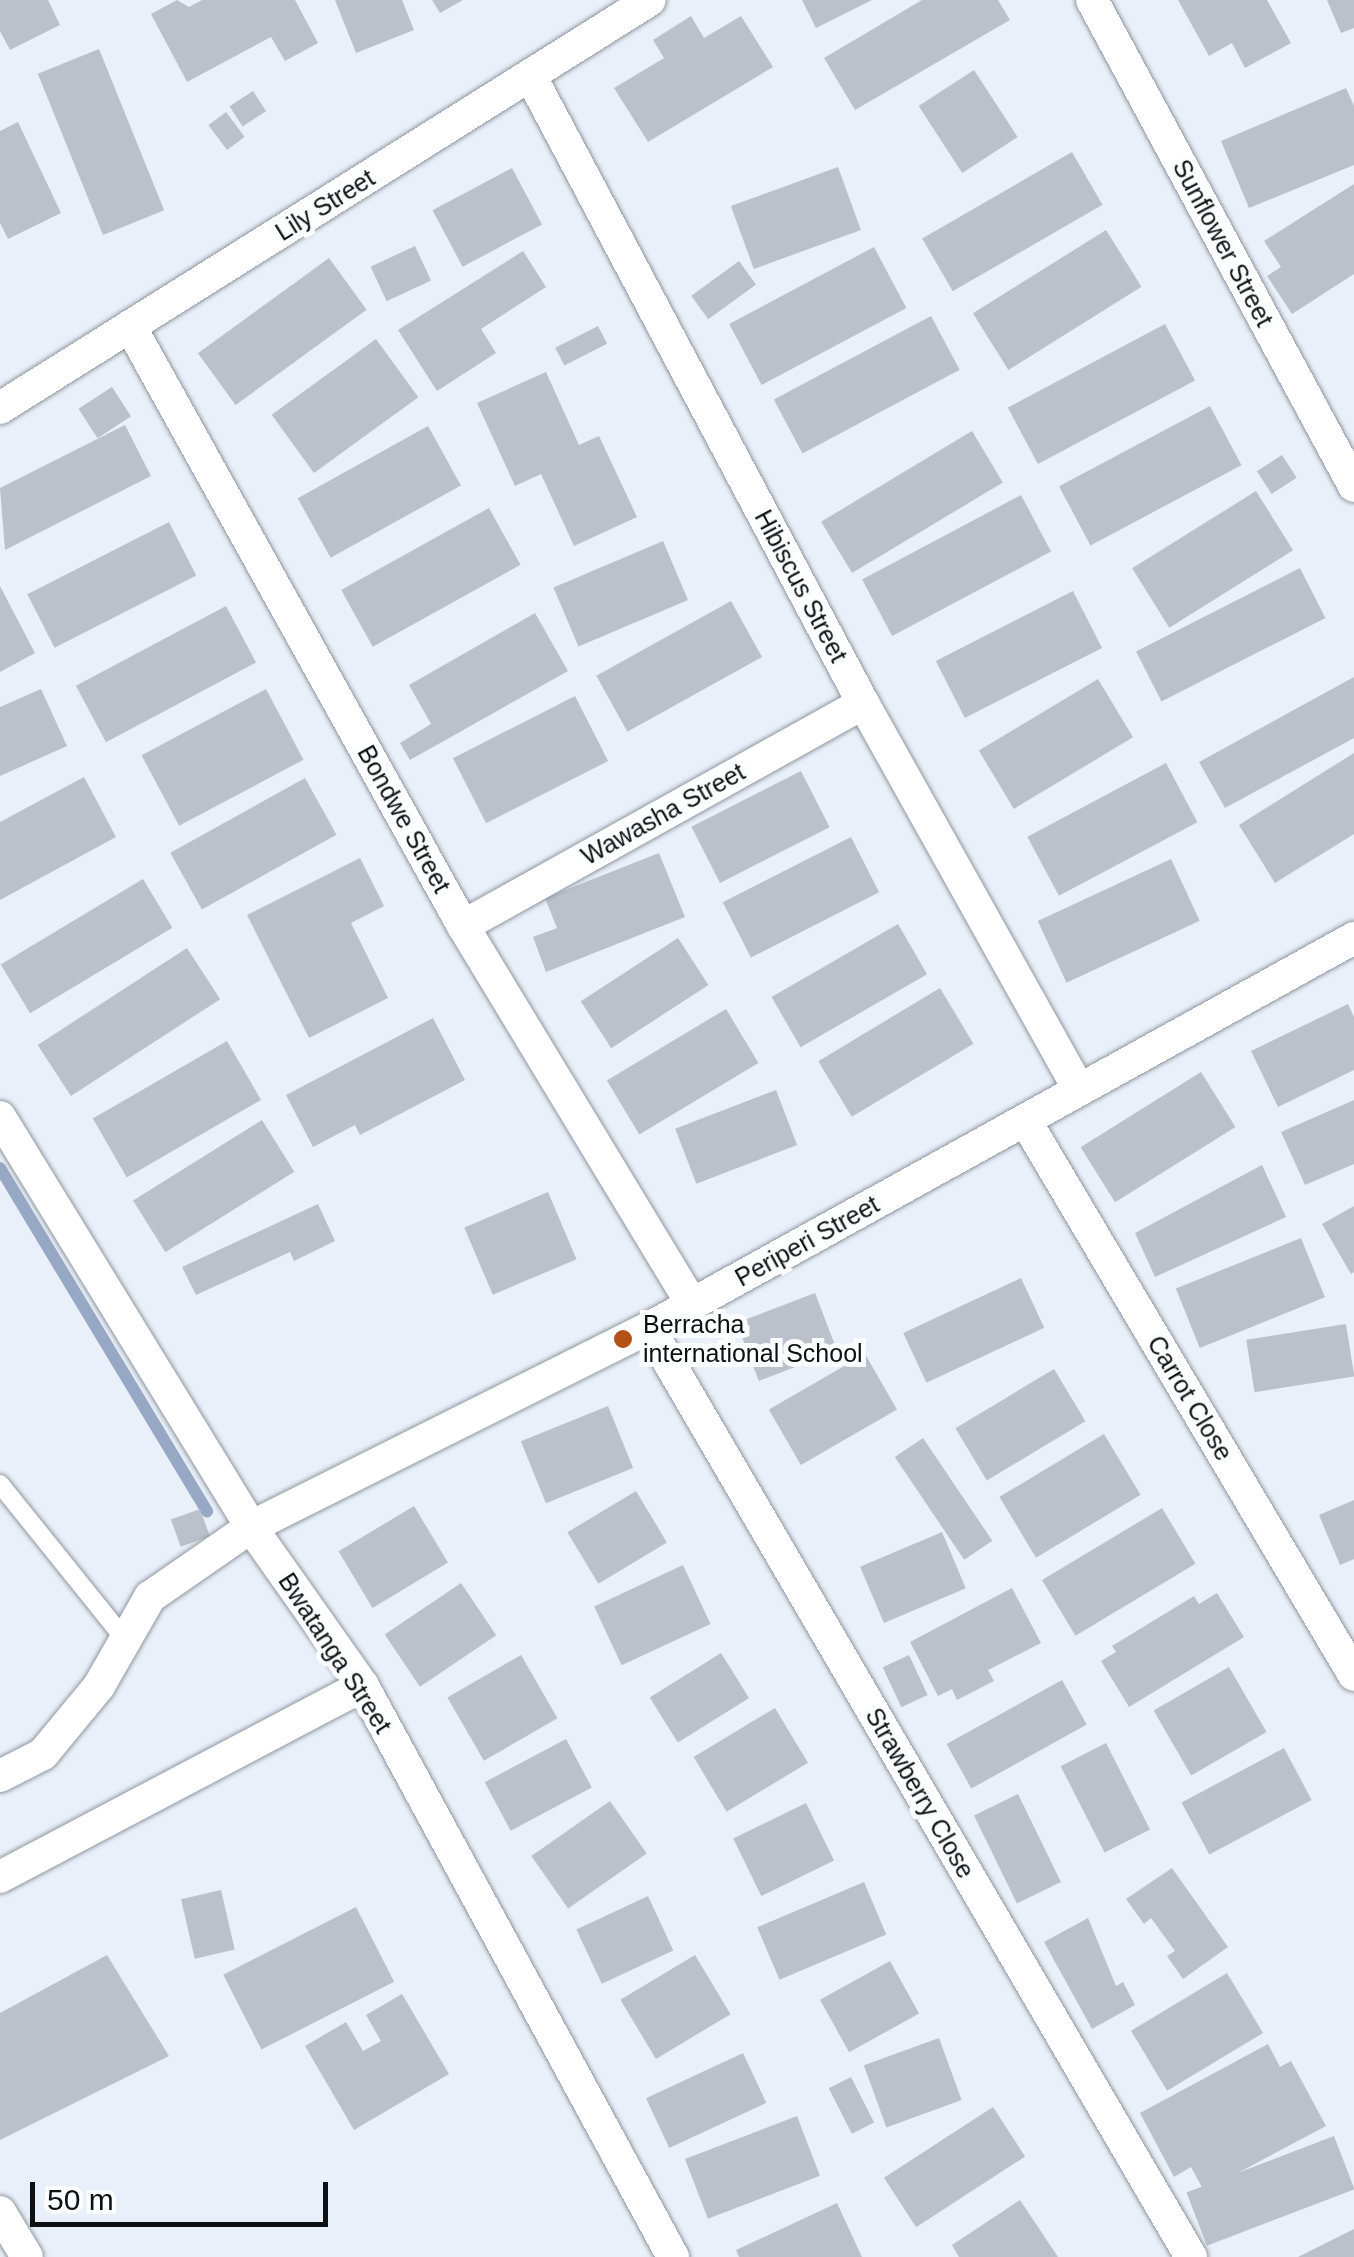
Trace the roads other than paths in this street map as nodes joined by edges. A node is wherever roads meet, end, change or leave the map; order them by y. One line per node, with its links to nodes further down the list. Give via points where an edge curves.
1 (650, 0): 3 (street, Lily Street)
2 (1092, 0): 6 (street, Sunflower Street)
3 (531, 76): 4 (street, Lily Street); 7 (street, Hibiscus Street)
4 (130, 326): 5 (street, Lily Street); 8 (street, Bondwe Street)
5 (0, 408)
6 (1354, 486)
7 (863, 702): 8 (street, Wawasha Street); 10 (street, Hibiscus Street)
8 (463, 926): 13 (street, Bondwe Street)
9 (1354, 938): 10 (street, Periperi Street)
10 (1079, 1090): 12 (street, Periperi Street)
11 (0, 1117): 16 (street, Bwatanga Street)
12 (1025, 1120): 13 (street, Periperi Street); 18 (street, Carrot Close)
13 (692, 1304): 14 (street, Periperi Street)
14 (650, 1328): 16 (street, Periperi Street); 25 (street, Strawberry Close)
15 (0, 1484): 17 (lane)
16 (251, 1527): 17 (street, Periperi Street, via 150,1598); 19 (street, Bwatanga Street)
17 (123, 1637): 20 (street, Periperi Street, via 100,1686 44,1754)
18 (1354, 1675)
19 (363, 1686): 21 (street); 24 (street, Bwatanga Street)
20 (0, 1776)
21 (0, 1877)
22 (0, 2212): 23 (street)
23 (27, 2257)
24 (672, 2257)
25 (1191, 2257)

